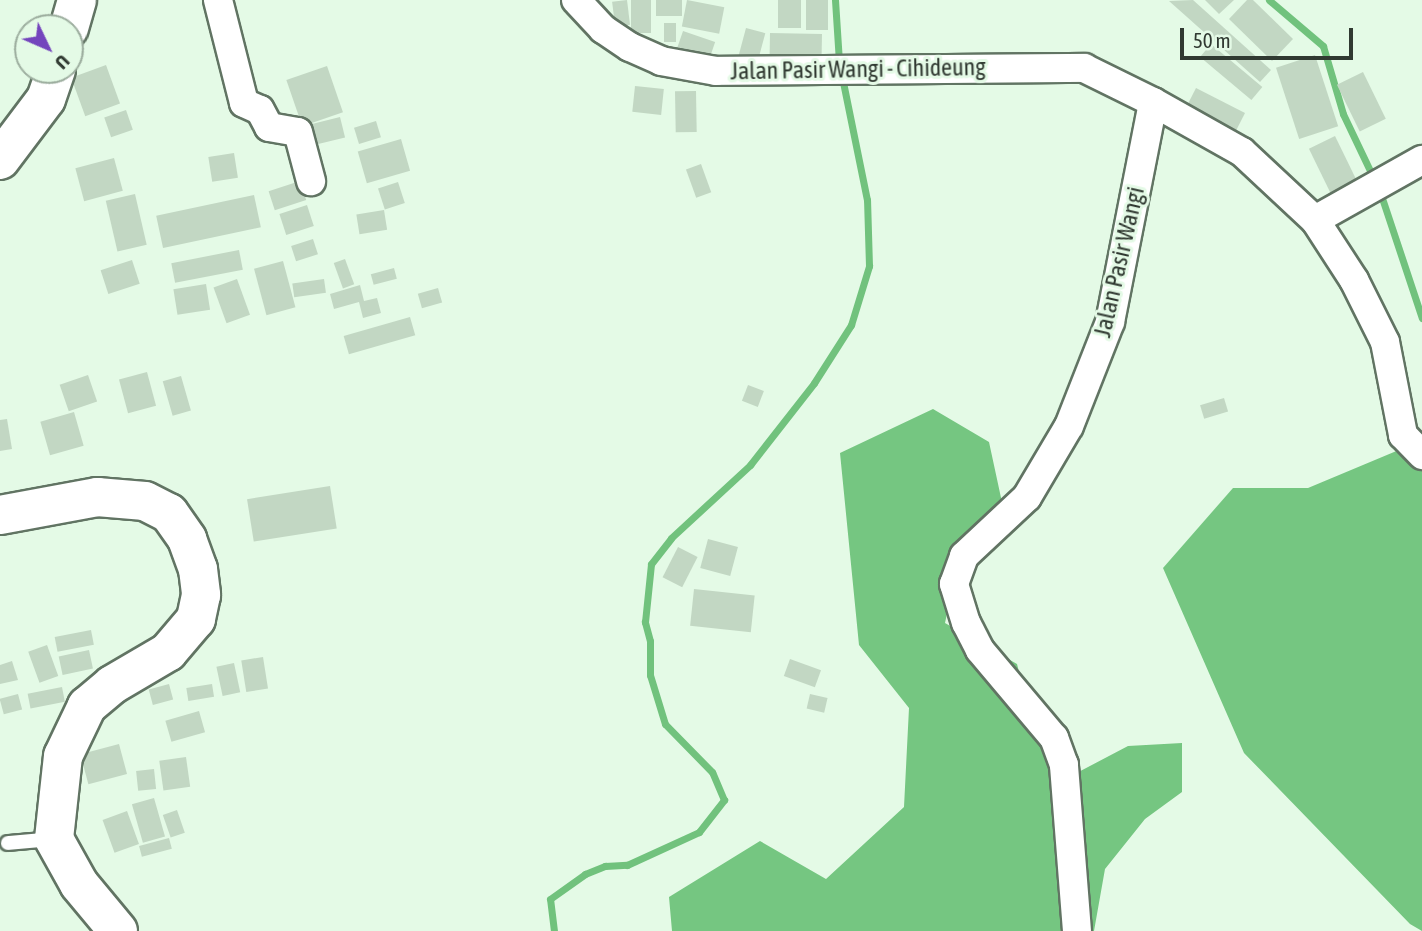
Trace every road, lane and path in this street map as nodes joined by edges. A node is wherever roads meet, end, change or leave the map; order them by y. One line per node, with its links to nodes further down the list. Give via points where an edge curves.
1 (218, 0): 7 (street, via 244,103 260,110 269,127 298,132)
2 (576, 0): 4 (street, Jalan Pasir Wangi - Cihideung, via 603,29 630,47 661,61 716,71 1084,68)
3 (52, 84): 5 (main road, via 46,99)
4 (1153, 102): 8 (street, Jalan Pasir Wangi - Cihideung, via 1242,152); 14 (street, Jalan Pasir Wangi, via 1110,322 1069,426 1027,497 964,556 954,584 980,650 1054,738 1064,765)
5 (5, 145)
6 (1422, 160): 8 (street)
7 (311, 181)
8 (1315, 220): 9 (street, Jalan Pasir Wangi - Cihideung, via 1354,280 1385,342 1403,435)
9 (1422, 455)
10 (0, 515): 11 (main road, via 97,497 145,501 169,513 187,538 198,569 201,595 196,619 168,652 112,685 88,706 63,755)
11 (54, 839): 12 (lane); 13 (main road, via 79,884)
12 (8, 843)
13 (118, 931)
14 (1077, 931)

